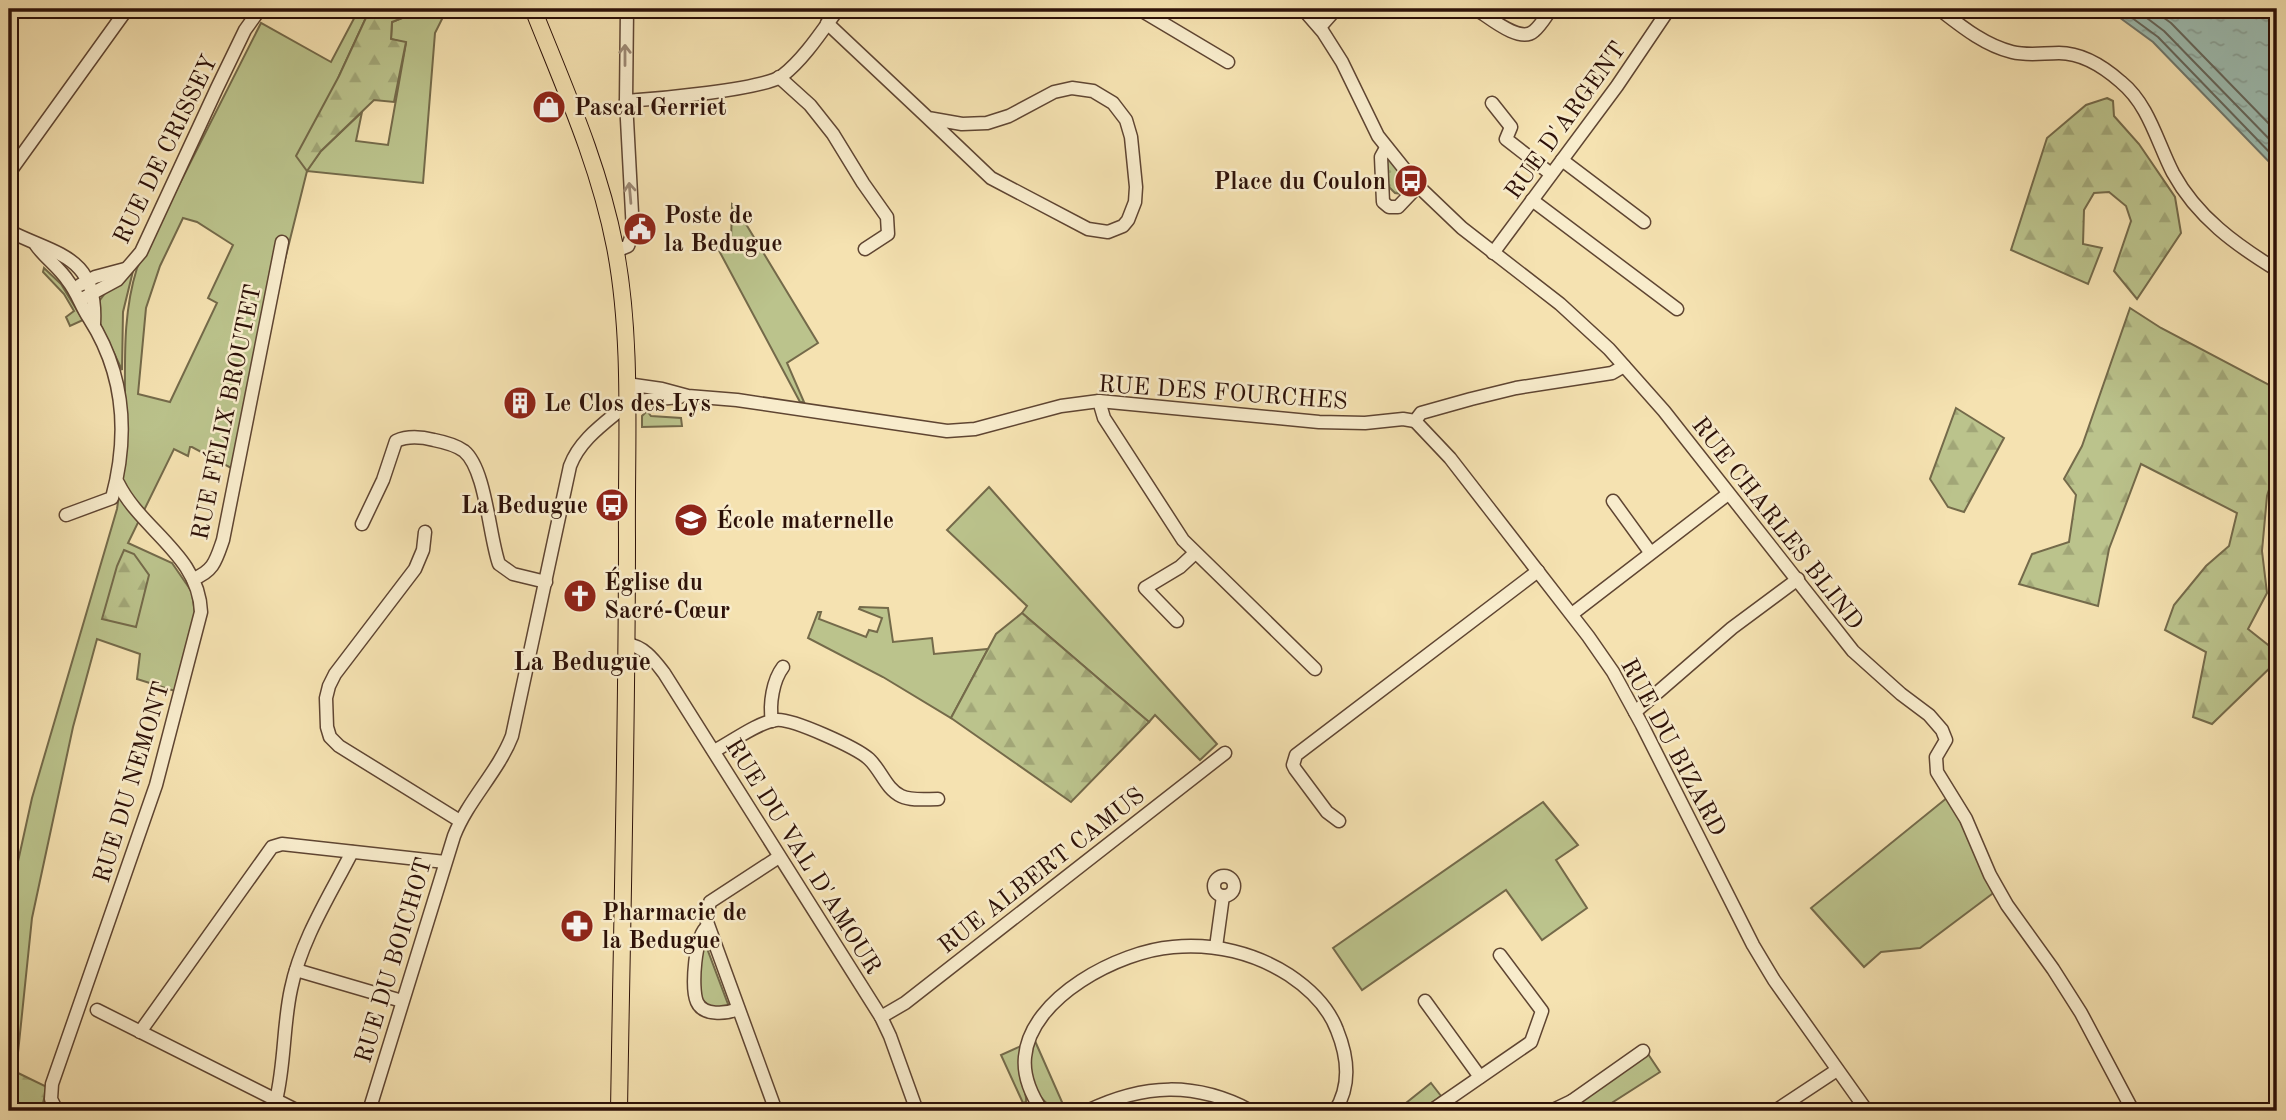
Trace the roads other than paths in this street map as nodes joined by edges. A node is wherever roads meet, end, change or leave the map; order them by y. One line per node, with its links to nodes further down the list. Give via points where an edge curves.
1 (127, 9): 22 (street)
2 (260, 9): 33 (street, RUE DE CRISSEY, via 245,30 141,252)
3 (533, 9): 31 (main road, via 592,158)
4 (627, 9): 17 (street, one-way to 4)
5 (838, 9): 13 (street)
6 (1139, 9): 15 (street)
7 (1303, 9): 14 (street, RUE CHARLES BLIND)
8 (1336, 9): 14 (street)
9 (1476, 9): 10 (street, via 1523,35 1533,33)
10 (1551, 9)
11 (1669, 9): 21 (street, RUE D'ARGENT)
12 (1939, 9): 34 (street, via 1998,48 2025,55 2073,54 2117,78 2142,106 2191,202 2228,237)
13 (827, 23): 16 (street); 19 (street)
14 (1320, 27): 20 (street, RUE CHARLES BLIND)
15 (1227, 62)
16 (779, 78): 17 (street, via 745,87); 30 (street, via 822,119 887,217 888,234)
17 (626, 102): 31 (street, one-way to 17, via 628,246 632,232)
18 (1492, 103): 23 (street, via 1511,127 1506,139)
19 (928, 118): 19 (street, via 987,123 1062,89 1093,91 1113,103 1129,128 1136,187 1132,212 1115,230 1088,229 990,178)
20 (1386, 148): 24 (street, RUE CHARLES BLIND); 24 (street, via 1381,158 1383,202 1398,207)
21 (1562, 160): 23 (street, RUE D'ARGENT); 26 (street)
22 (9, 173)
23 (1551, 174): 25 (street, RUE D'ARGENT)
24 (1418, 186): 32 (street, RUE CHARLES BLIND)
25 (1532, 200): 32 (street, RUE D'ARGENT); 38 (street)
26 (1644, 222)
27 (9, 231): 29 (street)
28 (282, 242): 54 (street, RUE FÉLIX BROUTET, via 223,540 211,569)
29 (36, 245): 35 (street, via 65,256); 36 (street)
30 (865, 249)
31 (616, 251): 40 (main road)
32 (1493, 253): 39 (street, RUE CHARLES BLIND, via 1582,323)
33 (125, 269): 35 (street, RUE DE CRISSEY); 37 (street, RUE DE CRISSEY, via 117,280)
34 (2277, 270)
35 (86, 281): 36 (street, RUE DE CRISSEY); 37 (street)
36 (74, 288): 37 (street)
37 (86, 297): 45 (street, via 119,385)
38 (1677, 309)
39 (1624, 366): 44 (street, RUE DES FOURCHES, via 1612,373 1471,398 1421,413); 46 (street, RUE CHARLES BLIND)
40 (627, 384): 41 (street, RUE DES FOURCHES); 43 (main road)
41 (688, 396): 42 (street, RUE DES FOURCHES, via 947,431); 43 (street, RUE DES FOURCHES)
42 (1099, 401): 44 (street, RUE DES FOURCHES, via 1320,422); 52 (street, via 1104,418 1138,473)
43 (626, 404): 56 (street, RUE DU BOICHOT, via 583,442 573,458); 59 (main road)
44 (1415, 421): 53 (street, RUE DU BIZARD, via 1450,458)
45 (118, 482): 48 (street, via 112,498); 54 (street, RUE DU NEMONT)
46 (1728, 494): 51 (street); 55 (street, RUE CHARLES BLIND)
47 (1613, 501): 51 (street)
48 (66, 515)
49 (362, 524): 56 (street, via 396,441 426,439 456,446 474,464 499,564 513,574)
50 (425, 532): 67 (street, via 415,569 335,674 325,715 330,737 339,746)
51 (1650, 552): 57 (street)
52 (1195, 554): 58 (street, via 1145,588); 61 (street)
53 (1538, 572): 57 (street, RUE DU BIZARD); 68 (street, via 1296,755 1295,769)
54 (194, 579): 88 (street, RUE DU NEMONT, via 201,612 185,680 156,785 52,1084)
55 (1798, 579): 62 (street, via 1732,628); 102 (street, RUE CHARLES BLIND, via 1858,657 1942,730 1946,740 1937,757 1937,772 1966,819 2007,905 2081,1013)
56 (546, 582): 67 (street, RUE DU BOICHOT, via 509,743)
57 (1572, 614): 62 (street, RUE DU BIZARD)
58 (1177, 621)
59 (626, 644): 64 (street, RUE DU VAL D'AMOUR, via 637,646 656,662); 91 (main road)
60 (783, 667): 63 (street, via 777,675)
61 (1315, 669)
62 (1635, 712): 84 (street, RUE DU BIZARD, via 1753,945)
63 (772, 721): 64 (street); 66 (street, via 797,723 862,753 900,795)
64 (713, 751): 70 (street, RUE DU VAL D'AMOUR)
65 (1225, 752): 81 (street, RUE ALBERT CAMUS, via 905,1003)
66 (938, 799)
67 (460, 821): 71 (street, RUE DU BOICHOT)
68 (1339, 821)
69 (352, 852): 71 (street); 76 (street); 82 (street, via 282,844 268,850)
70 (779, 857): 73 (street, via 710,902); 81 (street, RUE DU VAL D'AMOUR)
71 (445, 862): 78 (street, RUE DU BOICHOT)
72 (1223, 896): 74 (street)
73 (707, 927): 79 (street); 79 (street, via 697,951 697,1003 711,1012)
74 (1216, 947): 94 (street, via 1173,947 1131,955 1085,978 1058,999 1034,1029 1025,1057 1030,1088); 97 (street, via 1271,964 1321,1003 1336,1026 1346,1063 1343,1098)
75 (1500, 955): 85 (street, via 1542,1011 1531,1042)
76 (296, 970): 78 (street); 86 (street)
77 (1425, 1000): 85 (street)
78 (402, 1001): 90 (street, RUE DU BOICHOT)
79 (738, 1009): 92 (street)
80 (97, 1010): 82 (street)
81 (881, 1017): 93 (street, RUE DU VAL D'AMOUR)
82 (140, 1032): 86 (street)
83 (1643, 1051): 87 (street)
84 (1837, 1070): 100 (street); 101 (street, RUE DU BIZARD)
85 (1480, 1077): 98 (street)
86 (276, 1100): 89 (street)
87 (1575, 1106): 99 (street)
88 (52, 1107)
89 (298, 1111)
90 (369, 1111)
91 (619, 1111)
92 (776, 1111)
93 (917, 1111)
94 (1042, 1111)
95 (1087, 1111): 96 (street, via 1142,1091 1175,1089 1219,1097)
96 (1251, 1111)
97 (1335, 1111)
98 (1430, 1111)
99 (1551, 1111)
100 (1775, 1111)
101 (1867, 1111)
102 (2133, 1111)

